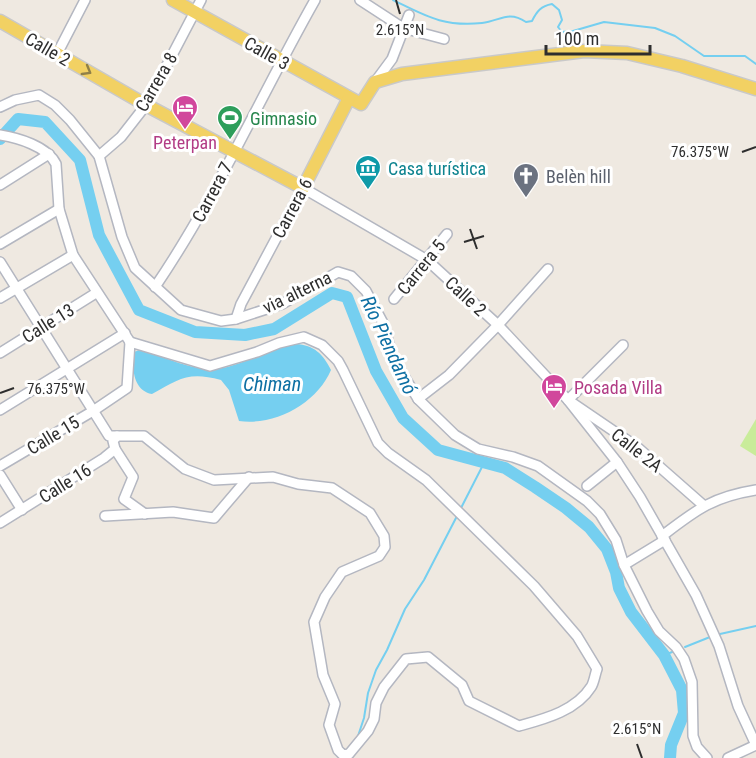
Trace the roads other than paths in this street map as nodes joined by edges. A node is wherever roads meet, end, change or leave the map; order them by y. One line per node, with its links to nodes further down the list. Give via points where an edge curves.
1 (85, 0): 11 (street)
2 (173, 0): 6 (main road, Calle 3)
3 (201, 0): 6 (street, Carrera 8)
4 (315, 0): 13 (street, Carrera 7)
5 (360, 0): 9 (street)
6 (195, 12): 13 (main road, Calle 3); 18 (street, Carrera 8)
7 (409, 15): 9 (street)
8 (0, 21): 11 (main road, Calle 2)
9 (404, 28): 10 (street); 12 (street)
10 (444, 39)
11 (57, 54): 18 (main road, Calle 2, one-way to 18)
12 (392, 60): 14 (street, via 394,69); 15 (street)
13 (280, 61): 17 (main road, Calle 3); 21 (street, Carrera 7)
14 (402, 74): 15 (main road); 16 (main road, via 584,51 627,53)
15 (375, 82): 17 (main road, Calle 3, via 361,104)
16 (756, 89)
17 (349, 98): 25 (main road, Carrera 6)
18 (146, 105): 21 (main road, Calle 2); 23 (street, Carrera 8, via 121,137)
19 (0, 107): 23 (street, via alterna, via 39,95 70,120)
20 (0, 135): 22 (street, via 17,138)
21 (234, 150): 25 (main road, Calle 2); 33 (street, Carrera 7, via 207,205)
22 (49, 154): 24 (street); 26 (street, via 56,164)
23 (99, 156): 33 (street, via alterna, via 130,257 135,268)
24 (0, 185)
25 (303, 188): 30 (street, Calle 2); 38 (street, Carrera 6)
26 (58, 209): 28 (street); 29 (street)
27 (447, 234): 30 (street, Carrera 5)
28 (0, 244)
29 (73, 255): 34 (street); 35 (street)
30 (427, 260): 37 (street, Carrera 5); 39 (street, Calle 2)
31 (0, 262): 34 (street)
32 (548, 269): 39 (street)
33 (155, 287): 38 (street, via alterna, via 181,310 220,321)
34 (17, 288): 36 (street); 40 (street)
35 (96, 293): 40 (street, Calle 13); 41 (street)
36 (0, 298)
37 (394, 299)
38 (236, 319): 46 (street, via alterna, via 282,304 338,272 351,276 366,291 393,358)
39 (498, 326): 46 (street, via 449,375); 47 (street, Calle 2)
40 (41, 327): 44 (street, Calle 13); 45 (street)
41 (124, 333): 42 (street); 45 (street)
42 (130, 342): 49 (street, Calle 15, via 127,388); 55 (street, via 210,366 304,338 322,345 338,361 378,443 459,512 534,586 577,636 597,669 592,687 565,710 519,726 469,700 462,685 428,657 406,658 384,687 368,731 343,756 329,725 335,704 323,675 314,622 342,572 379,556 385,548 384,536 370,513 332,488 273,477)
43 (623, 345): 47 (street)
44 (0, 353)
45 (67, 369): 48 (street); 49 (street)
46 (418, 399): 64 (street, via alterna, via 455,435 478,450 538,466 587,501 616,540)
47 (567, 400): 52 (street, Calle 2); 58 (street, Calle 2A, via 637,447)
48 (0, 410)
49 (93, 411): 50 (street); 53 (street, Calle 15)
50 (113, 436): 51 (street); 55 (street, via 144,436 185,469 213,480)
51 (116, 449): 59 (street, Calle 16); 60 (street, via 133,477 124,499)
52 (617, 462): 56 (street); 63 (street, Calle 2)
53 (0, 466)
54 (0, 475): 59 (street)
55 (249, 477): 60 (street, via 214,518 173,512)
56 (587, 486)
57 (756, 490): 58 (street)
58 (703, 505): 63 (street)
59 (22, 510): 62 (street, Calle 16)
60 (145, 514): 61 (street)
61 (105, 516)
62 (0, 523)
63 (663, 538): 64 (street); 65 (street, Calle 2, via 700,604)
64 (624, 565): 66 (street, via alterna, via 659,631 684,660 692,682 693,736)
65 (756, 745): 67 (street)
66 (707, 758)
67 (728, 758)

